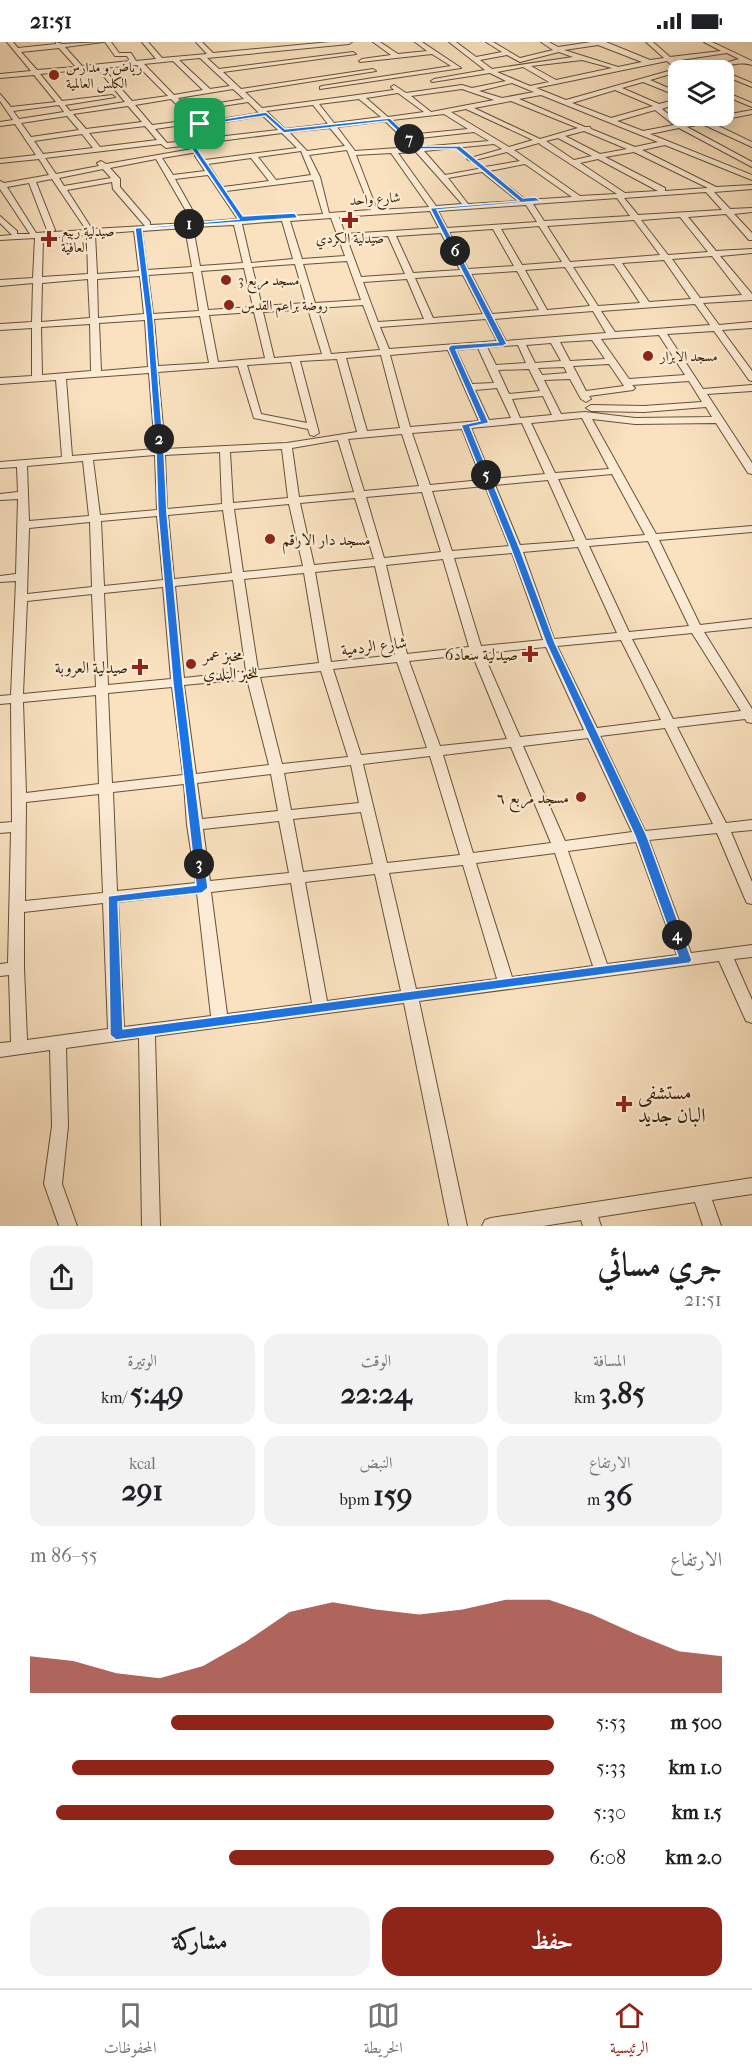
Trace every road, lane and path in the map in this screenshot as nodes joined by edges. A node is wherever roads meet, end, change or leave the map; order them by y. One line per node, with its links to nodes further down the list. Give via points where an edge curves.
1 (10, 42): 20 (street)
2 (100, 42): 18 (street)
3 (108, 42): 41 (street, via 117,55 129,54)
4 (145, 42): 36 (street)
5 (201, 42): 27 (street)
6 (348, 42): 17 (street)
7 (376, 42): 30 (street)
8 (418, 42): 21 (street)
9 (452, 42): 31 (street)
10 (489, 42): 23 (street)
11 (544, 42): 19 (street)
12 (599, 42): 19 (street); 28 (street)
13 (650, 42): 35 (street)
14 (707, 42): 22 (street)
15 (718, 42): 26 (street)
16 (316, 43): 17 (street); 24 (street)
17 (340, 43): 25 (street)
18 (59, 44): 20 (street); 48 (street)
19 (558, 49): 32 (street); 38 (street)
20 (18, 50): 55 (street)
21 (433, 52): 30 (street); 43 (street)
22 (725, 52): 35 (street); 40 (street)
23 (509, 53): 31 (street); 38 (street)
24 (234, 54): 27 (street); 46 (street)
25 (352, 54): 37 (street); 42 (street)
26 (752, 54)
27 (212, 56): 29 (street)
28 (634, 56): 39 (street); 44 (street)
29 (201, 57): 34 (street); 52 (street)
30 (398, 57): 37 (street)
31 (475, 58): 33 (street); 47 (street)
32 (582, 58): 38 (street); 44 (street)
33 (465, 59)
34 (175, 60): 36 (street); 77 (street)
35 (668, 60): 39 (street)
36 (161, 61): 41 (street)
37 (362, 61): 53 (street)
38 (522, 62): 47 (street); 67 (street)
39 (649, 62): 50 (street); 51 (street)
40 (748, 62)
41 (137, 63): 45 (street); 81 (street)
42 (281, 63): 46 (street); 49 (street)
43 (456, 63): 54 (street); 56 (street)
44 (600, 63): 50 (street)
45 (99, 67): 48 (street); 85 (street)
46 (249, 67): 52 (street)
47 (488, 68): 56 (street); 65 (street)
48 (81, 69): 55 (street)
49 (288, 69)
50 (619, 69): 62 (street); 67 (street)
51 (668, 70)
52 (217, 71): 73 (street)
53 (373, 71): 61 (street); 63 (street)
54 (419, 73): 61 (street); 64 (street)
55 (36, 74): 58 (street); 89 (street)
56 (470, 74): 64 (street)
57 (668, 74): 62 (street)
58 (0, 76)
59 (295, 76): 66 (street)
60 (734, 77): 68 (street)
61 (383, 78): 69 (street); 78 (street)
62 (647, 79): 71 (street); 75 (street)
63 (313, 80): 66 (street); 69 (street)
64 (434, 81): 74 (street)
65 (512, 81): 70 (street); 76 (street)
66 (303, 82): 73 (street)
67 (555, 82): 70 (street)
68 (752, 85): 72 (street)
69 (322, 88): 87 (street)
70 (529, 88): 79 (street)
71 (615, 88): 91 (street); 95 (street)
72 (742, 88)
73 (238, 89): 77 (street); 86 (street)
74 (447, 89): 76 (street); 78 (street)
75 (668, 89)
76 (473, 90): 88 (street)
77 (208, 91): 81 (street)
78 (403, 93): 82 (street); 103 (street)
79 (541, 93): 83 (street); 91 (street)
80 (0, 96): 96 (street)
81 (172, 96): 85 (street); 97 (street)
82 (360, 96): 87 (street); 107 (street)
83 (510, 98): 88 (street); 98 (street)
84 (734, 98): 93 (street)
85 (128, 99): 89 (street); 100 (street); 113 (street)
86 (250, 100): 97 (street); 101 (street)
87 (336, 100): 90 (street)
88 (500, 100): 94 (street)
89 (62, 103): 96 (street); 100 (street)
90 (315, 103): 101 (street); 114 (street)
91 (566, 103): 98 (street); 108 (street)
92 (668, 104): 95 (street)
93 (752, 105)
94 (466, 107): 99 (street); 128 (street)
95 (659, 107): 104 (street); 108 (street)
96 (10, 109): 109 (street)
97 (186, 110): 110 (street)
98 (540, 110): 117 (street)
99 (444, 111): 103 (street); 118 (street)
100 (68, 112): 109 (street); 120 (street)
101 (263, 112): 110 (street); 119 (street)
102 (752, 112): 105 (street)
103 (430, 114): 107 (street)
104 (668, 115)
105 (734, 116)
106 (734, 116): 112 (street)
107 (388, 119): 114 (street); 123 (street)
108 (611, 120): 117 (street); 121 (street)
109 (17, 121): 111 (street); 125 (street)
110 (199, 122): 113 (street); 126 (street)
111 (0, 124)
112 (752, 124)
113 (149, 125): 120 (street); 130 (street)
114 (334, 126): 119 (street); 143 (street)
115 (680, 126): 121 (street); 133 (street)
116 (711, 126): 127 (street)
117 (587, 128): 122 (street); 137 (street)
118 (475, 130): 123 (street); 129 (street)
119 (284, 131): 126 (street); 142 (street)
120 (86, 133): 125 (street); 138 (street)
121 (643, 133): 131 (street)
122 (559, 136): 128 (street); 149 (street)
123 (407, 137): 136 (street)
124 (752, 138): 127 (street)
125 (29, 139): 147 (street)
126 (215, 139): 132 (street)
127 (740, 140): 133 (street); 134 (street)
128 (540, 141): 140 (street); 154 (street)
129 (495, 142): 135 (street); 140 (street)
130 (164, 143): 132 (street); 138 (street); 145 (street)
131 (665, 143): 137 (street); 144 (street)
132 (192, 146): 145 (street); 152 (street)
133 (713, 146): 144 (street); 155 (street)
134 (752, 146)
135 (458, 147): 136 (street); 150 (street)
136 (418, 148): 139 (street); 162 (street)
137 (634, 149): 149 (street); 172 (street)
138 (99, 150): 141 (street)
139 (393, 150): 143 (street); 178 (street)
140 (509, 150): 150 (street); 153 (street)
141 (90, 151): 147 (street); 156 (street)
142 (304, 151): 143 (street); 146 (street); 161 (street)
143 (351, 151): 179 (street)
144 (687, 151): 157 (street)
145 (172, 154): 148 (street)
146 (253, 155): 152 (street); 167 (street)
147 (40, 156): 151 (street); 160 (street)
148 (158, 157): 156 (street); 163 (street)
149 (598, 157): 154 (street); 173 (street)
150 (471, 159): 158 (street)
151 (0, 161)
152 (203, 162): 159 (street)
153 (526, 162): 158 (street); 175 (street)
154 (573, 162): 174 (street)
155 (751, 165): 157 (street)
156 (105, 166): 160 (street); 165 (street)
157 (729, 168): 164 (street)
158 (483, 170): 162 (street); 176 (street)
159 (210, 172): 163 (street); 171 (street)
160 (54, 177): 166 (street); 170 (street)
161 (316, 177): 167 (street); 182 (street)
162 (444, 177): 177 (street)
163 (170, 178): 189 (street)
164 (752, 178)
165 (116, 179): 170 (street); 190 (street, via 116,187)
166 (32, 181): 168 (street); 194 (street)
167 (274, 183): 171 (street)
168 (1, 184): 198 (street)
169 (752, 186): 172 (street, شارع واحد)
170 (63, 188): 195 (street)
171 (222, 189): 188 (street)
172 (710, 189): 173 (street, شارع واحد); 174 (street, شارع واحد); 181 (street)
173 (662, 190): 174 (street, شارع واحد)
174 (620, 195): 175 (street, شارع واحد); 176 (street, شارع واحد); 187 (street)
175 (576, 196): 176 (street, شارع واحد)
176 (531, 200): 177 (street, شارع واحد); 178 (street, شارع واحد); 191 (street)
177 (465, 203): 178 (street, شارع واحد)
178 (433, 207): 179 (street, شارع واحد); 182 (street, شارع واحد); 196 (street)
179 (374, 209): 182 (street, شارع واحد)
180 (752, 210): 181 (street)
181 (728, 212): 183 (street); 202 (street)
182 (330, 214): 184 (street, شارع واحد); 201 (street)
183 (682, 214): 187 (street); 204 (street)
184 (295, 216): 186 (street, شارع واحد); 188 (street, شارع واحد)
185 (0, 218): 197 (street)
186 (285, 218): 188 (street, شارع واحد); 208 (street)
187 (637, 218): 191 (street); 205 (street)
188 (239, 220): 189 (street, شارع واحد); 210 (street)
189 (192, 223): 190 (street, شارع واحد); 192 (street, شارع واحد); 211 (street)
190 (147, 224): 195 (street, شارع واحد)
191 (542, 224): 193 (street); 209 (street)
192 (138, 228): 195 (street, شارع واحد); 213 (street)
193 (496, 228): 196 (street); 212 (street)
194 (51, 230): 195 (street, شارع واحد); 198 (street, شارع واحد)
195 (90, 230): 198 (street, شارع واحد); 215 (street)
196 (444, 230): 199 (street); 214 (street)
197 (14, 233): 198 (street, شارع واحد); 200 (street, شارع واحد)
198 (36, 233): 200 (street, شارع واحد); 217 (street)
199 (391, 234): 201 (street); 216 (street)
200 (0, 236)
201 (342, 237): 206 (street)
202 (752, 238)
203 (752, 251): 204 (street)
204 (714, 254): 205 (street); 220 (street)
205 (666, 257): 207 (street); 222 (street)
206 (349, 258): 208 (street); 218 (street)
207 (616, 260): 209 (street); 224 (street)
208 (298, 261): 210 (street); 223 (street)
209 (568, 264): 212 (street); 226 (street)
210 (248, 265): 211 (street); 225 (street)
211 (194, 268): 213 (street); 228 (street)
212 (519, 268): 214 (street); 227 (street)
213 (142, 272): 215 (street); 230 (street)
214 (466, 272): 216 (street); 229 (street)
215 (91, 276): 217 (street); 231 (street)
216 (411, 276): 218 (street); 232 (street)
217 (38, 280): 219 (street); 233 (street)
218 (358, 280): 221 (street)
219 (0, 283)
220 (751, 298): 222 (street)
221 (366, 302): 223 (street); 234 (street)
222 (699, 302): 224 (street); 237 (street)
223 (313, 305): 225 (street); 248 (street)
224 (647, 306): 226 (street)
225 (257, 309): 228 (street); 250 (street)
226 (596, 309): 227 (street); 239 (street)
227 (544, 312): 229 (street)
228 (203, 313): 230 (street); 254 (street)
229 (488, 316): 232 (street); 243 (street)
230 (149, 317): 231 (street); 257 (street)
231 (93, 321): 233 (street); 258 (street)
232 (430, 321): 234 (street)
233 (36, 325): 236 (street); 261 (street)
234 (374, 325): 246 (street)
235 (752, 325): 237 (street)
236 (0, 327)
237 (717, 327): 238 (street); 264 (street)
238 (661, 331): 239 (street); 263 (street)
239 (612, 335): 240 (street)
240 (595, 337): 241 (street); 251 (street)
241 (554, 340): 242 (street); 253 (street)
242 (521, 343): 243 (street); 255 (street)
243 (503, 344): 244 (street)
244 (482, 346): 245 (street); 256 (street)
245 (451, 348): 246 (street); 268 (street)
246 (385, 352): 247 (street); 282 (street)
247 (341, 356): 248 (street); 283 (street)
248 (327, 357): 249 (street)
249 (295, 359): 250 (street); 281 (street)
250 (270, 361): 252 (street)
251 (611, 361): 253 (street); 266 (street)
252 (242, 363): 254 (street); 281 (street, via 257,416)
253 (566, 364): 255 (street); 259 (street)
254 (214, 366): 257 (street)
255 (532, 366): 256 (street); 262 (street)
256 (492, 368): 267 (street)
257 (153, 370): 258 (street); 290 (street)
258 (96, 375): 260 (street)
259 (572, 376): 262 (street); 272 (street)
260 (61, 377): 261 (street); 292 (street)
261 (37, 378): 265 (street)
262 (538, 378): 271 (street)
263 (690, 378): 266 (street); 270 (street)
264 (752, 378)
265 (0, 381)
266 (627, 382): 272 (street, via 630,389)
267 (500, 385): 268 (street); 273 (street)
268 (469, 387): 279 (street)
269 (752, 388): 270 (street)
270 (700, 392): 274 (street)
271 (546, 393): 273 (street); 276 (street)
272 (583, 394): 275 (street)
273 (506, 397): 277 (street)
274 (708, 404): 275 (street); 278 (street)
275 (591, 413): 276 (street); 278 (street, via 635,421); 295 (street)
276 (558, 417): 277 (street)
277 (521, 420): 279 (street); 297 (street)
278 (718, 420): 289 (street)
279 (485, 423): 280 (street)
280 (465, 425): 282 (street); 298 (street)
281 (311, 427): 285 (street)
282 (406, 430): 283 (street); 299 (street)
283 (363, 434): 284 (street)
284 (342, 436): 285 (street); 301 (street)
285 (318, 440): 286 (street)
286 (286, 446): 287 (street); 303 (street)
287 (225, 448): 290 (street); 304 (street)
288 (752, 449): 289 (street)
289 (738, 450): 296 (street)
290 (160, 452): 291 (street); 305 (street)
291 (88, 459): 292 (street); 306 (street)
292 (67, 460): 293 (street)
293 (22, 463): 294 (street); 300 (street)
294 (0, 465)
295 (616, 471): 297 (street); 309 (street)
296 (752, 471)
297 (552, 478): 298 (street); 310 (street)
298 (489, 484): 299 (street); 311 (street)
299 (427, 490): 301 (street); 312 (street)
300 (24, 495): 302 (street); 307 (street)
301 (361, 495): 303 (street); 313 (street)
302 (0, 498)
303 (294, 501): 304 (street); 314 (street)
304 (228, 507): 305 (street); 315 (street)
305 (162, 513): 306 (street); 318 (street)
306 (95, 519): 307 (street); 319 (street)
307 (24, 525): 316 (street)
308 (752, 529): 309 (street)
309 (652, 537): 310 (street); 322 (street)
310 (584, 544): 311 (street); 323 (street)
311 (516, 549): 312 (street); 324 (street)
312 (448, 555): 313 (street); 325 (street)
313 (380, 562): 314 (street); 326 (street)
314 (309, 569): 315 (street); 327 (street)
315 (239, 575): 318 (street); 328 (street)
316 (22, 577): 317 (street); 320 (street)
317 (0, 579)
318 (170, 582): 319 (street); 329 (street)
319 (98, 590): 320 (street); 330 (street)
320 (22, 598): 331 (street)
321 (752, 623): 322 (street, شارع الردمية)
322 (696, 629): 323 (street, شارع الردمية); 333 (street)
323 (625, 636): 324 (street, شارع الردمية); 334 (street)
324 (550, 643): 325 (street, شارع الردمية); 335 (street)
325 (476, 650): 326 (street, شارع الردمية); 336 (street)
326 (402, 659): 327 (street, شارع الردمية); 337 (street)
327 (326, 668): 328 (street, شارع الردمية); 338 (street)
328 (253, 676): 329 (street, شارع الردمية); 339 (street)
329 (178, 684): 330 (street, شارع الردمية); 340 (street)
330 (100, 689): 331 (street, شارع الردمية); 341 (street)
331 (17, 698): 332 (street, شارع الردمية); 342 (street)
332 (0, 700)
333 (751, 716): 334 (street)
334 (671, 724): 335 (street); 349 (street)
335 (593, 733): 336 (street); 350 (street)
336 (517, 742): 337 (street); 351 (street)
337 (435, 751): 338 (street); 352 (street)
338 (356, 760): 339 (street); 343 (street)
339 (277, 770): 340 (street); 344 (street)
340 (189, 779): 341 (street); 345 (street)
341 (106, 788): 342 (street); 356 (street)
342 (19, 798): 347 (street)
343 (366, 807): 344 (street); 353 (street)
344 (285, 815): 345 (street); 354 (street)
345 (194, 825): 355 (street)
346 (752, 825): 349 (street)
347 (19, 826): 348 (street); 358 (street)
348 (0, 828)
349 (722, 828): 350 (street); 357 (street)
350 (641, 836): 351 (street); 361 (street)
351 (560, 847): 352 (street); 364 (street)
352 (470, 859): 353 (street); 365 (street)
353 (379, 868): 354 (street); 366 (street)
354 (296, 879): 355 (street); 367 (street)
355 (202, 888): 356 (street); 369 (street)
356 (112, 899): 358 (street); 371 (street)
357 (752, 899)
358 (19, 907): 362 (street)
359 (752, 951): 360 (street)
360 (724, 955): 361 (street); 368 (street)
361 (686, 960): 364 (street)
362 (16, 968): 363 (street); 373 (street)
363 (0, 970)
364 (602, 971): 365 (street)
365 (506, 983): 366 (street)
366 (410, 996): 367 (street); 380 (street)
367 (321, 1008): 369 (street)
368 (752, 1017)
369 (220, 1021): 370 (street)
370 (147, 1031): 371 (street); 379 (street)
371 (116, 1035): 372 (street)
372 (58, 1042): 373 (street); 378 (street, via 60,1126 53,1184)
373 (19, 1047): 374 (street)
374 (0, 1050)
375 (752, 1186): 376 (street)
376 (701, 1193): 377 (street); 382 (street)
377 (590, 1218): 381 (street)
378 (68, 1226)
379 (151, 1226)
380 (458, 1226)
381 (491, 1226)
382 (712, 1226)

